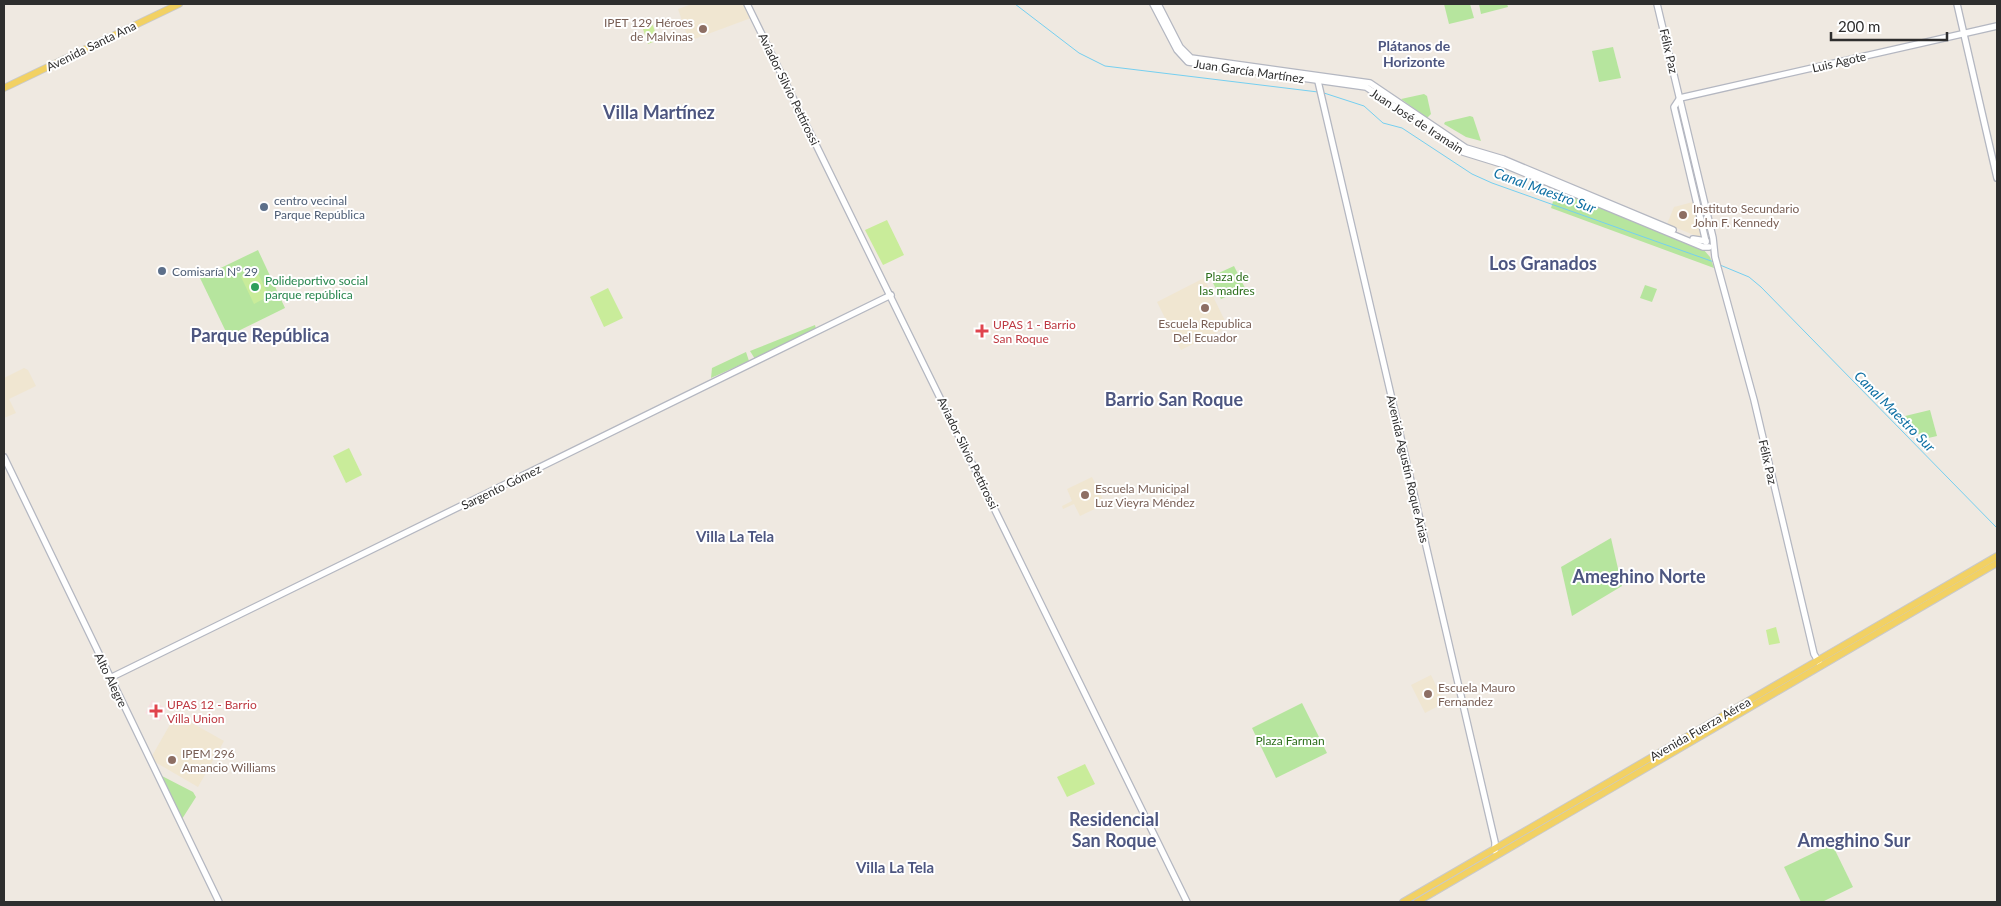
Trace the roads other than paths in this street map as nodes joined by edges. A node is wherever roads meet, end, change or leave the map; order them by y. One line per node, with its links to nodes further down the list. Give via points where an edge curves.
1 (179, 4): 10 (main road, Avenida Santa Ana)
2 (747, 4): 16 (main road, Aviador Silvio Pettirossi)
3 (1153, 4): 9 (main road, Juan García Martínez, via 1177,50 1188,62)
4 (1158, 4): 9 (main road, Juan García Martínez, via 1180,47 1191,58)
5 (1657, 4): 11 (main road, Félix Paz)
6 (1957, 4): 8 (main road)
7 (1997, 26): 8 (main road, Luis Agote)
8 (1963, 34): 11 (main road, Luis Agote); 12 (main road)
9 (1318, 79): 13 (main road, Juan José de Iramain, via 1370,84 1466,148 1503,159 1697,241); 14 (main road, Juan José de Iramain, via 1366,87 1463,152 1505,165); 22 (main road, Avenida Agustín Roque Arias)
10 (4, 88)
11 (1680, 98): 13 (main road, Félix Paz, via 1674,107); 15 (main road, Félix Paz)
12 (1997, 178)
13 (1706, 241): 14 (main road, Félix Paz)
14 (1709, 247): 15 (main road, Félix Paz)
15 (1715, 257): 20 (main road, Félix Paz, via 1754,400 1800,599)
16 (891, 296): 21 (main road, Sargento Gómez); 25 (main road, Aviador Silvio Pettirossi)
17 (4, 457): 21 (main road, Alto Alegre)
18 (1997, 556): 20 (main road, Avenida Fuerza Aérea)
19 (1997, 563): 20 (main road, Avenida Fuerza Aérea)
20 (1819, 663): 22 (main road, Avenida Fuerza Aérea); 23 (main road, Avenida Fuerza Aérea)
21 (110, 678): 24 (main road, Alto Alegre)
22 (1496, 848): 23 (main road); 26 (main road, Avenida Fuerza Aérea)
23 (1493, 857): 27 (main road, Avenida Fuerza Aérea)
24 (219, 902)
25 (1188, 902)
26 (1404, 902)
27 (1417, 902)

